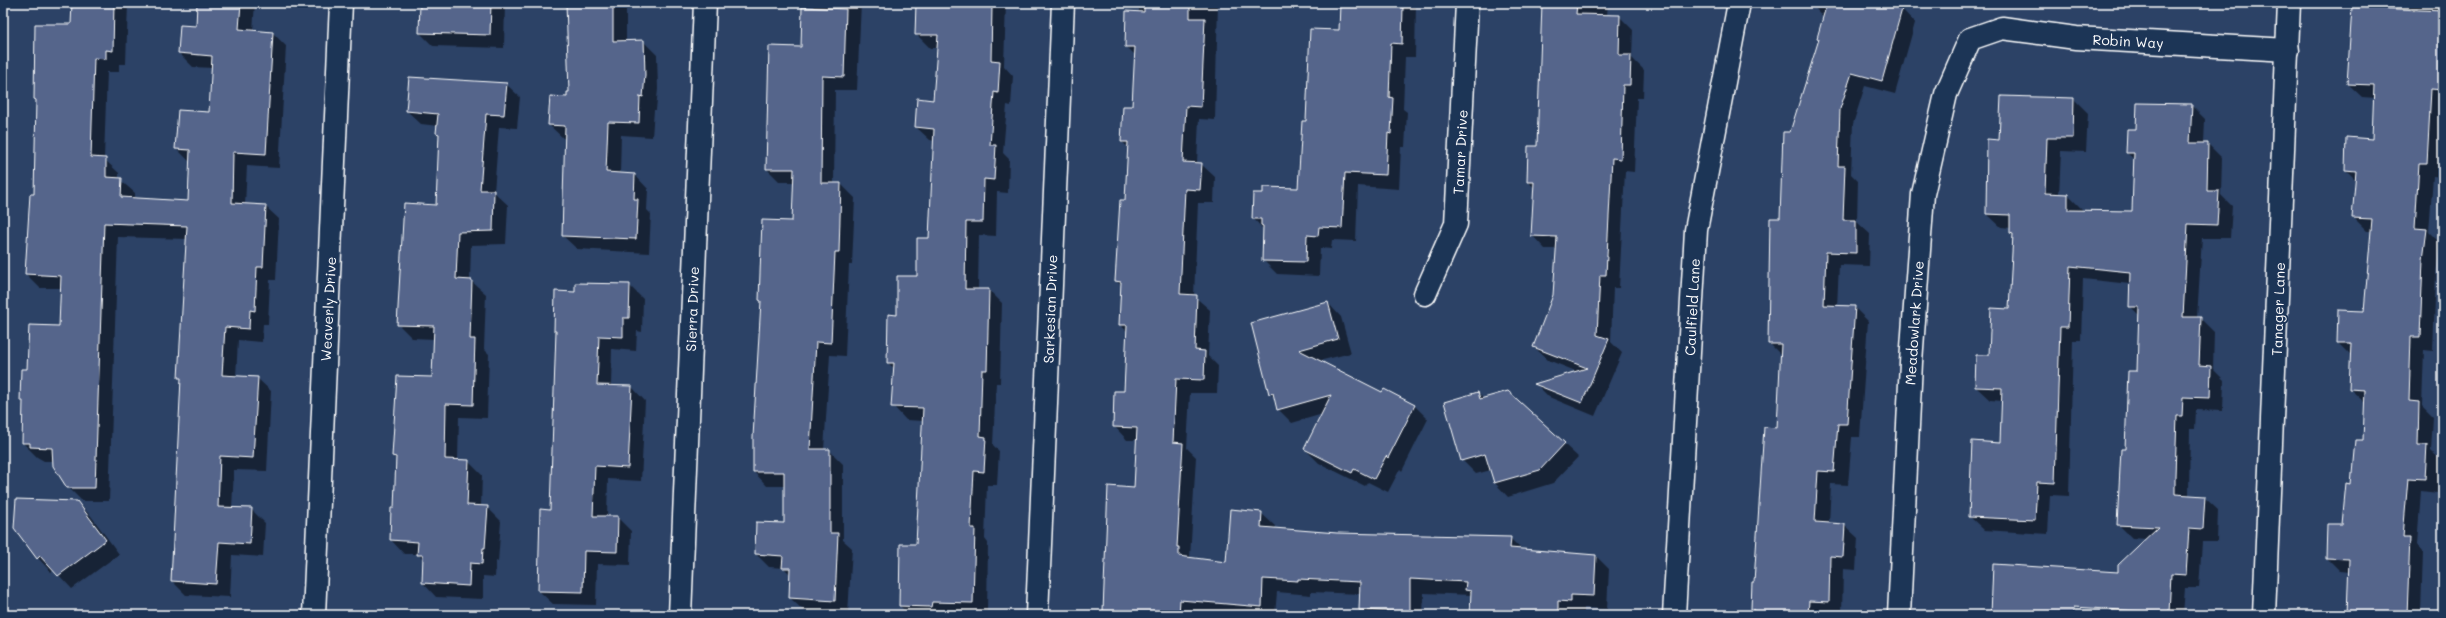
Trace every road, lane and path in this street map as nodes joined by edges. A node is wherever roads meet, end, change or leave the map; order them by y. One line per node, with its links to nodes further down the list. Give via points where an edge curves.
1 (341, 3): 10 (street, Weaverly Drive)
2 (705, 3): 11 (street, Sierra Drive)
3 (1063, 3): 12 (street, Sarkesian Drive)
4 (1467, 3): 9 (street, Tamar Drive, via 1456,224)
5 (1740, 3): 13 (street, Caulfield Lane, via 1696,230)
6 (2289, 3): 8 (street, Tanager Lane)
7 (1970, 38): 8 (street, Robin Way, via 2002,28 2076,38); 14 (street, Meadowlark Drive, via 1946,94 1923,194 1911,362)
8 (2288, 50): 15 (street, Tanager Lane)
9 (1425, 294)
10 (314, 615)
11 (680, 615)
12 (1037, 615)
13 (1674, 615)
14 (1900, 615)
15 (2264, 615)

